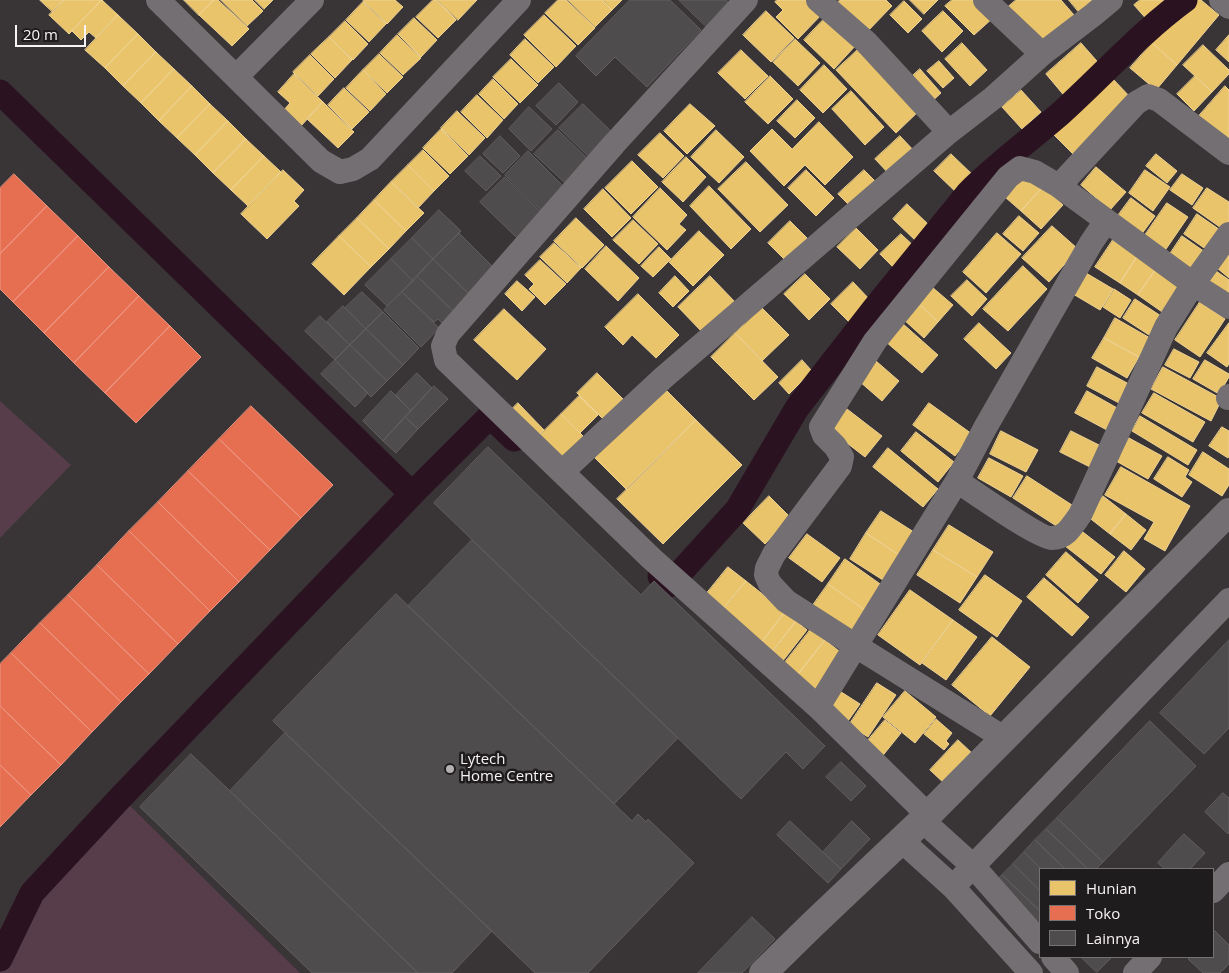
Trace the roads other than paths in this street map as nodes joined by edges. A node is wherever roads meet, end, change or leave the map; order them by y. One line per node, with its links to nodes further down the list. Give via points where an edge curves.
1 (158, 0): 11 (street)
2 (312, 0): 11 (street)
3 (519, 0): 11 (street, via 370,159 353,169 340,172 321,161)
4 (746, 0): 19 (street, via 614,144 448,334 443,346 446,360)
5 (818, 0): 12 (street, via 866,42)
6 (986, 0): 10 (street)
7 (1110, 0): 10 (street)
8 (1221, 0): 9 (street)
9 (1229, 7)
10 (1042, 54): 12 (street)
11 (236, 77)
12 (949, 132): 19 (street, via 663,378)
13 (1229, 153): 14 (street, via 1159,100 1148,96 1136,103)
14 (1059, 186): 15 (street); 23 (street, via 1035,172 1020,168 1008,177 875,342 821,427 842,457 840,466 774,554 766,575 786,601)
15 (1106, 221): 17 (street); 20 (street)
16 (1229, 234): 17 (street)
17 (1193, 284): 18 (street); 20 (street, via 1166,327 1080,515 1065,535 1050,539 1035,532)
18 (1229, 307)
19 (562, 472): 24 (street, via 652,559)
20 (957, 481): 23 (street)
21 (1229, 512): 25 (street)
22 (1229, 600): 28 (street)
23 (856, 646): 24 (street); 25 (street)
24 (818, 707): 26 (street)
25 (1004, 738): 26 (street)
26 (925, 817): 27 (street); 28 (street)
27 (901, 840): 30 (street); 35 (street)
28 (973, 866): 30 (street); 32 (street)
29 (1229, 874): 31 (street)
30 (953, 887): 36 (street)
31 (1214, 890)
32 (1039, 941)
33 (1054, 958): 37 (street)
34 (1149, 958): 38 (street)
35 (764, 973)
36 (1030, 973)
37 (1068, 973)
38 (1135, 973)

